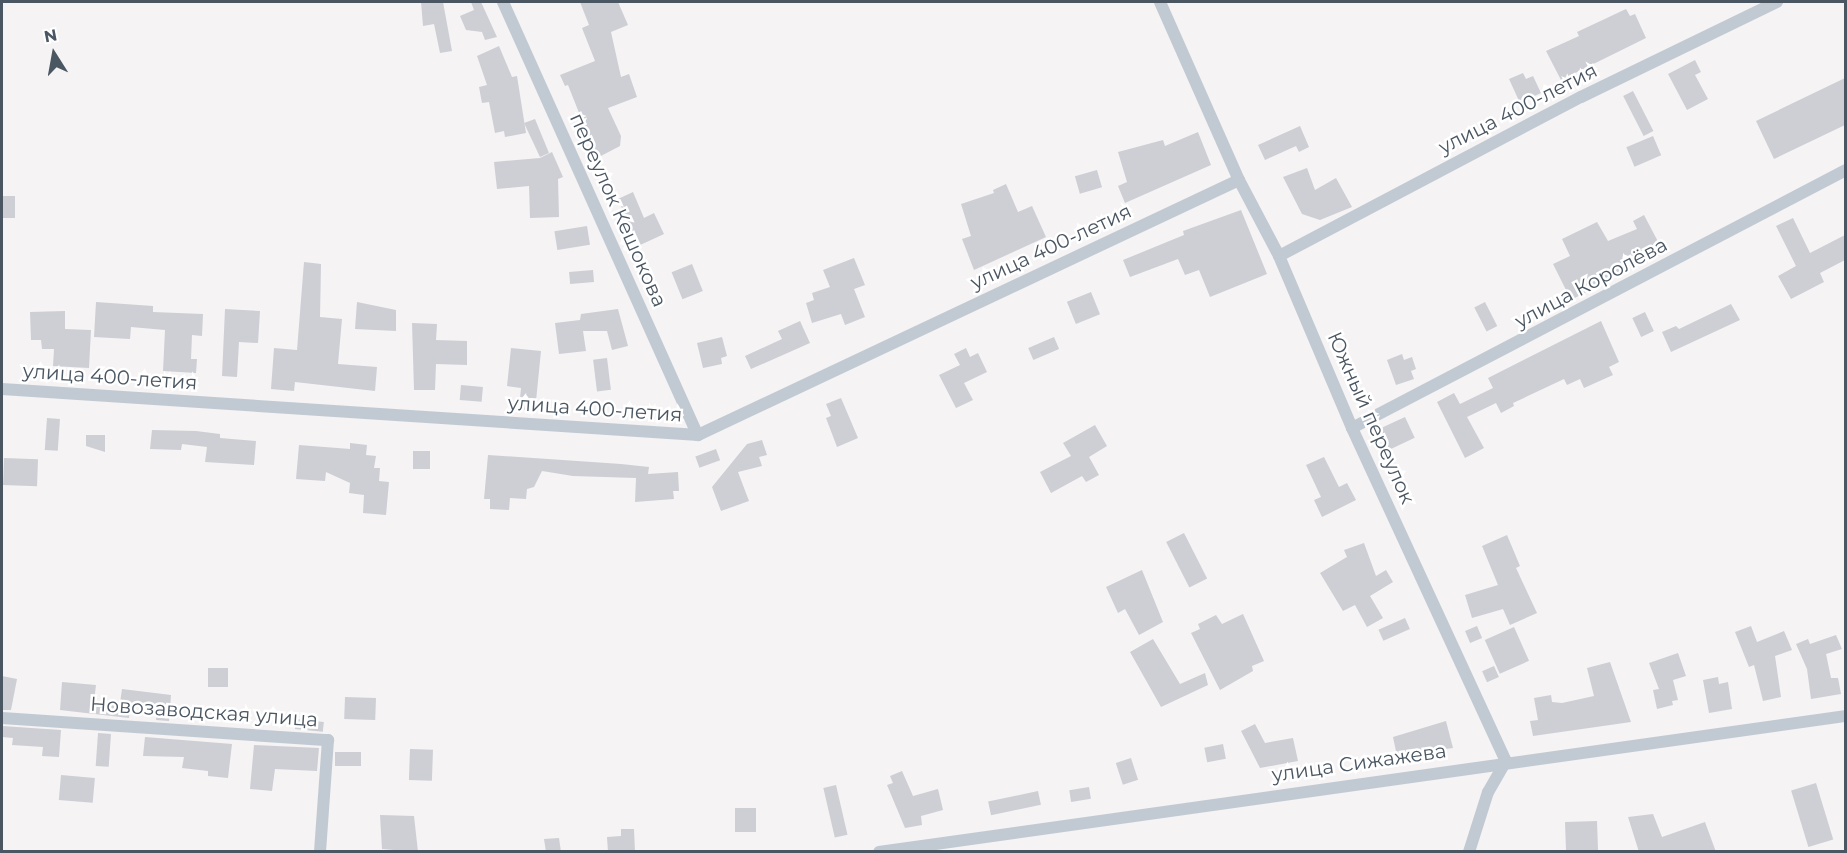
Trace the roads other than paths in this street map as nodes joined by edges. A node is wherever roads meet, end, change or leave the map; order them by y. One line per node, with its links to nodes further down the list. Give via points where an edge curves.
1 (503, 2): 9 (street, переулок Кешокова)
2 (1160, 2): 5 (street, Южный переулок)
3 (1777, 2): 6 (street, улица 400-летия, via 1581,97)
4 (1845, 170): 8 (street, улица Королёва)
5 (1239, 180): 6 (street, Южный переулок); 9 (street, улица 400-летия)
6 (1280, 256): 8 (street, Южный переулок)
7 (2, 389): 9 (street, улица 400-летия)
8 (1352, 428): 12 (street, Южный переулок)
9 (698, 435)
10 (1845, 716): 12 (street, улица Сижажева)
11 (2, 718): 14 (street, Новозаводская улица, via 328,740)
12 (1506, 761): 13 (street, улица Сижажева); 16 (street, via 1488,792)
13 (938, 847): 15 (street, улица Сижажева)
14 (320, 852)
15 (879, 852)
16 (1469, 852)

